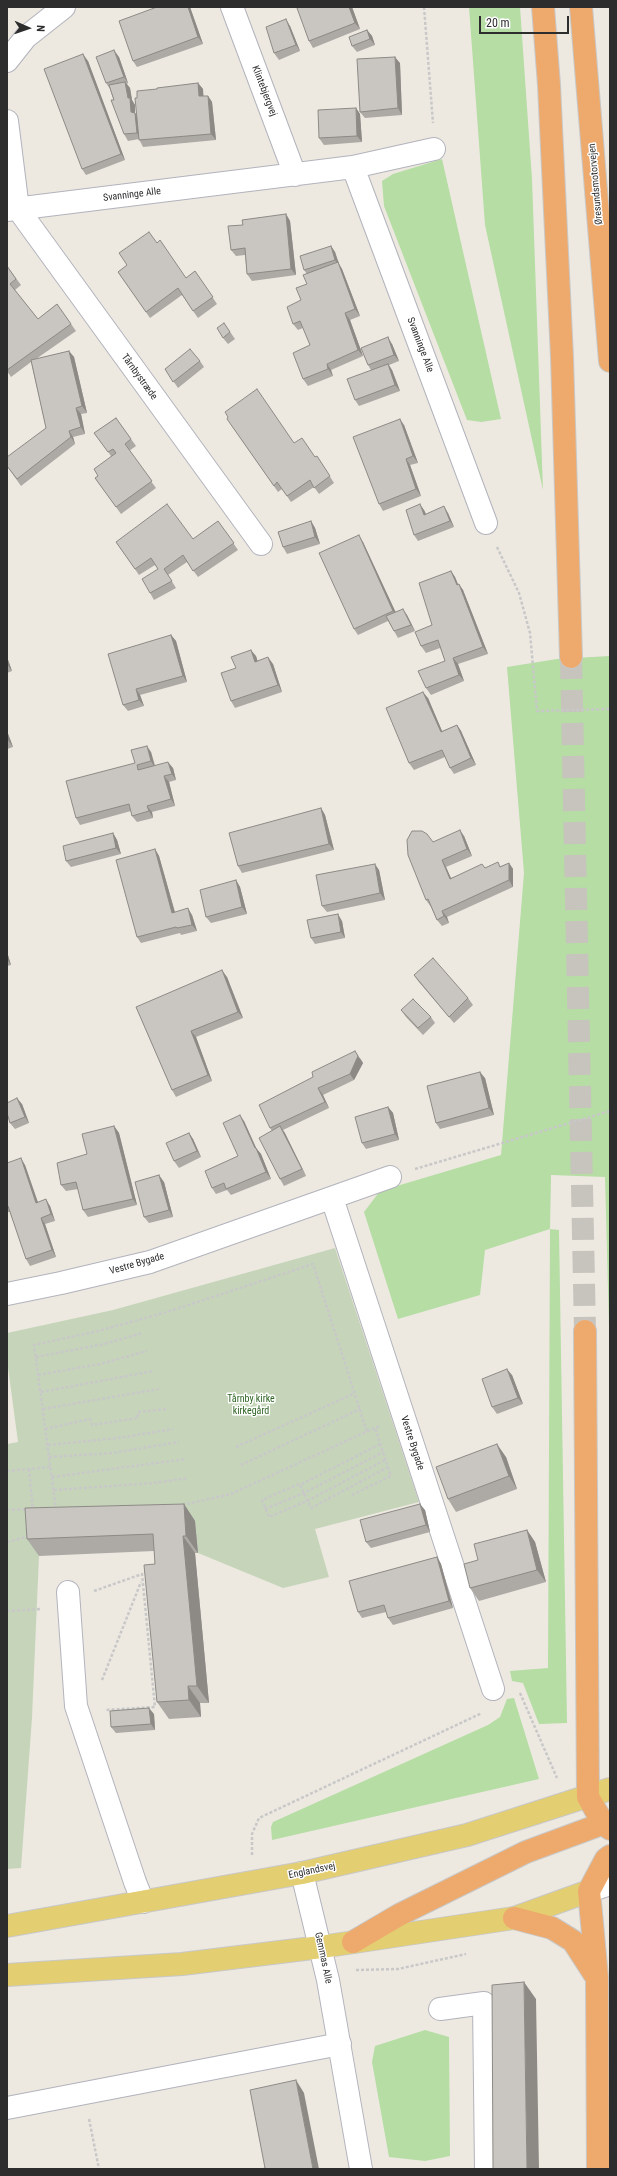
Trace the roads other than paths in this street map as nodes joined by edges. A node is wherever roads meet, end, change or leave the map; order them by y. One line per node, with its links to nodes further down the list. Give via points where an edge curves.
1 (64, 7): 5 (street, via 26,36)
2 (232, 7): 9 (street, Klintebjergvej)
3 (543, 7): 14 (highway, via 562,357)
4 (581, 7): 11 (highway, Øresundsmotorvejen)
5 (7, 61)
6 (7, 121): 10 (street)
7 (434, 149): 8 (street, Svanninge Alle)
8 (353, 168): 9 (street, Svanninge Alle); 12 (street, Svanninge Alle)
9 (295, 175): 10 (street, Svanninge Alle)
10 (12, 210): 13 (street, Tårnbystræde)
11 (610, 361)
12 (486, 523)
13 (261, 544)
14 (571, 657)
15 (390, 1177): 16 (street, Vestre Bygade)
16 (332, 1198): 17 (street, Vestre Bygade, via 150,1262 61,1284); 20 (street, Vestre Bygade)
17 (7, 1294)
18 (585, 1331): 22 (highway)
19 (69, 1596): 28 (street, via 76,1706)
20 (493, 1689)
21 (610, 1788): 22 (main road, Englandsvej)
22 (588, 1797): 23 (highway); 25 (main road, Englandsvej, via 467,1835)
23 (608, 1824): 31 (highway, via 526,1852 399,1915)
24 (610, 1856): 27 (highway)
25 (302, 1874): 28 (main road, Englandsvej); 32 (street, Gemmas Alle)
26 (610, 1884): 27 (street)
27 (589, 1891): 29 (main road); 34 (highway)
28 (143, 1902): 30 (main road, Englandsvej)
29 (514, 1918): 31 (main road); 34 (highway, via 552,1928 573,1941)
30 (7, 1926)
31 (353, 1942): 32 (main road)
32 (321, 1947): 33 (main road, via 182,1964); 36 (street, Gemmas Alle)
33 (7, 1975)
34 (597, 1977): 40 (highway)
35 (440, 2009): 39 (street, via 484,2003)
36 (340, 2044): 37 (street); 38 (street, Gemmas Alle)
37 (7, 2108)
38 (361, 2169)
39 (486, 2169)
40 (598, 2169)

